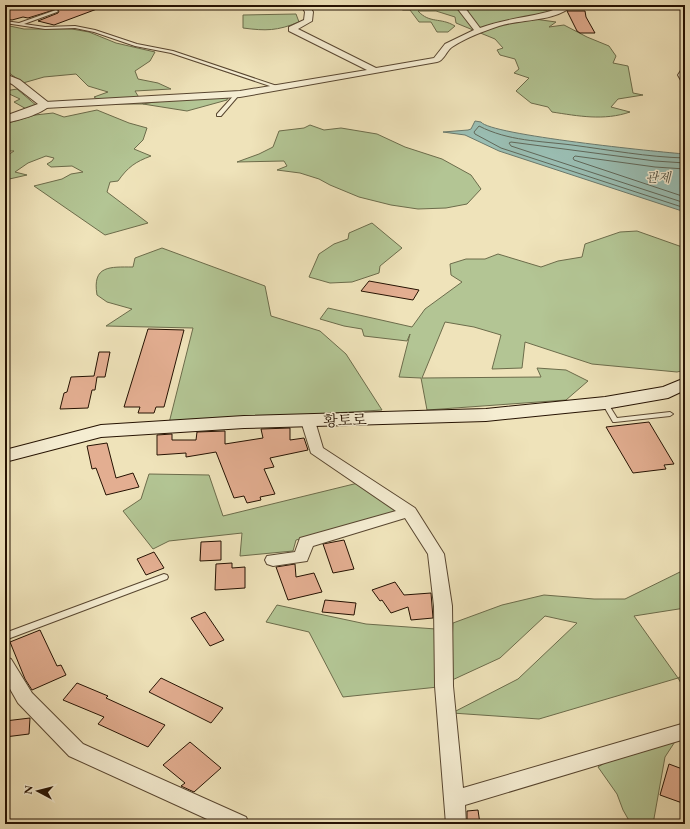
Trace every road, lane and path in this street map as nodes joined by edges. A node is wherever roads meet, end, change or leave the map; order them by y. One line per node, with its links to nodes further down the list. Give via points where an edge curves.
1 (305, 5): 8 (street, via 309,12 308,21 292,29)
2 (462, 5): 7 (street)
3 (569, 5): 7 (street, via 562,10 505,22)
4 (56, 11): 6 (lane)
5 (5, 22): 6 (lane)
6 (17, 25): 12 (lane, via 45,28 75,27 95,31 136,45 172,52)
7 (478, 31): 8 (street, via 448,46 438,60)
8 (374, 70): 12 (street)
9 (685, 71): 11 (street, via 682,76)
10 (5, 77): 14 (street, via 16,82)
11 (685, 80)
12 (281, 88): 13 (street)
13 (237, 95): 14 (street); 15 (lane)
14 (44, 105): 16 (street)
15 (219, 115)
16 (5, 120)
17 (685, 383): 18 (main road, 황토로, via 668,392)
18 (605, 404): 19 (lane, via 615,420); 20 (main road, 황토로, via 486,415)
19 (670, 414)
20 (308, 421): 21 (main road, 황토로, via 244,422 102,431); 22 (street, via 316,450)
21 (5, 456)
22 (409, 512): 23 (street, via 306,542 301,557); 28 (street, via 436,554 443,606 444,686)
23 (273, 560)
24 (164, 577): 25 (lane)
25 (5, 637)
26 (5, 664): 29 (street, via 25,698 76,750)
27 (685, 731): 28 (street)
28 (454, 799): 30 (street)
29 (239, 824)
30 (456, 824)

